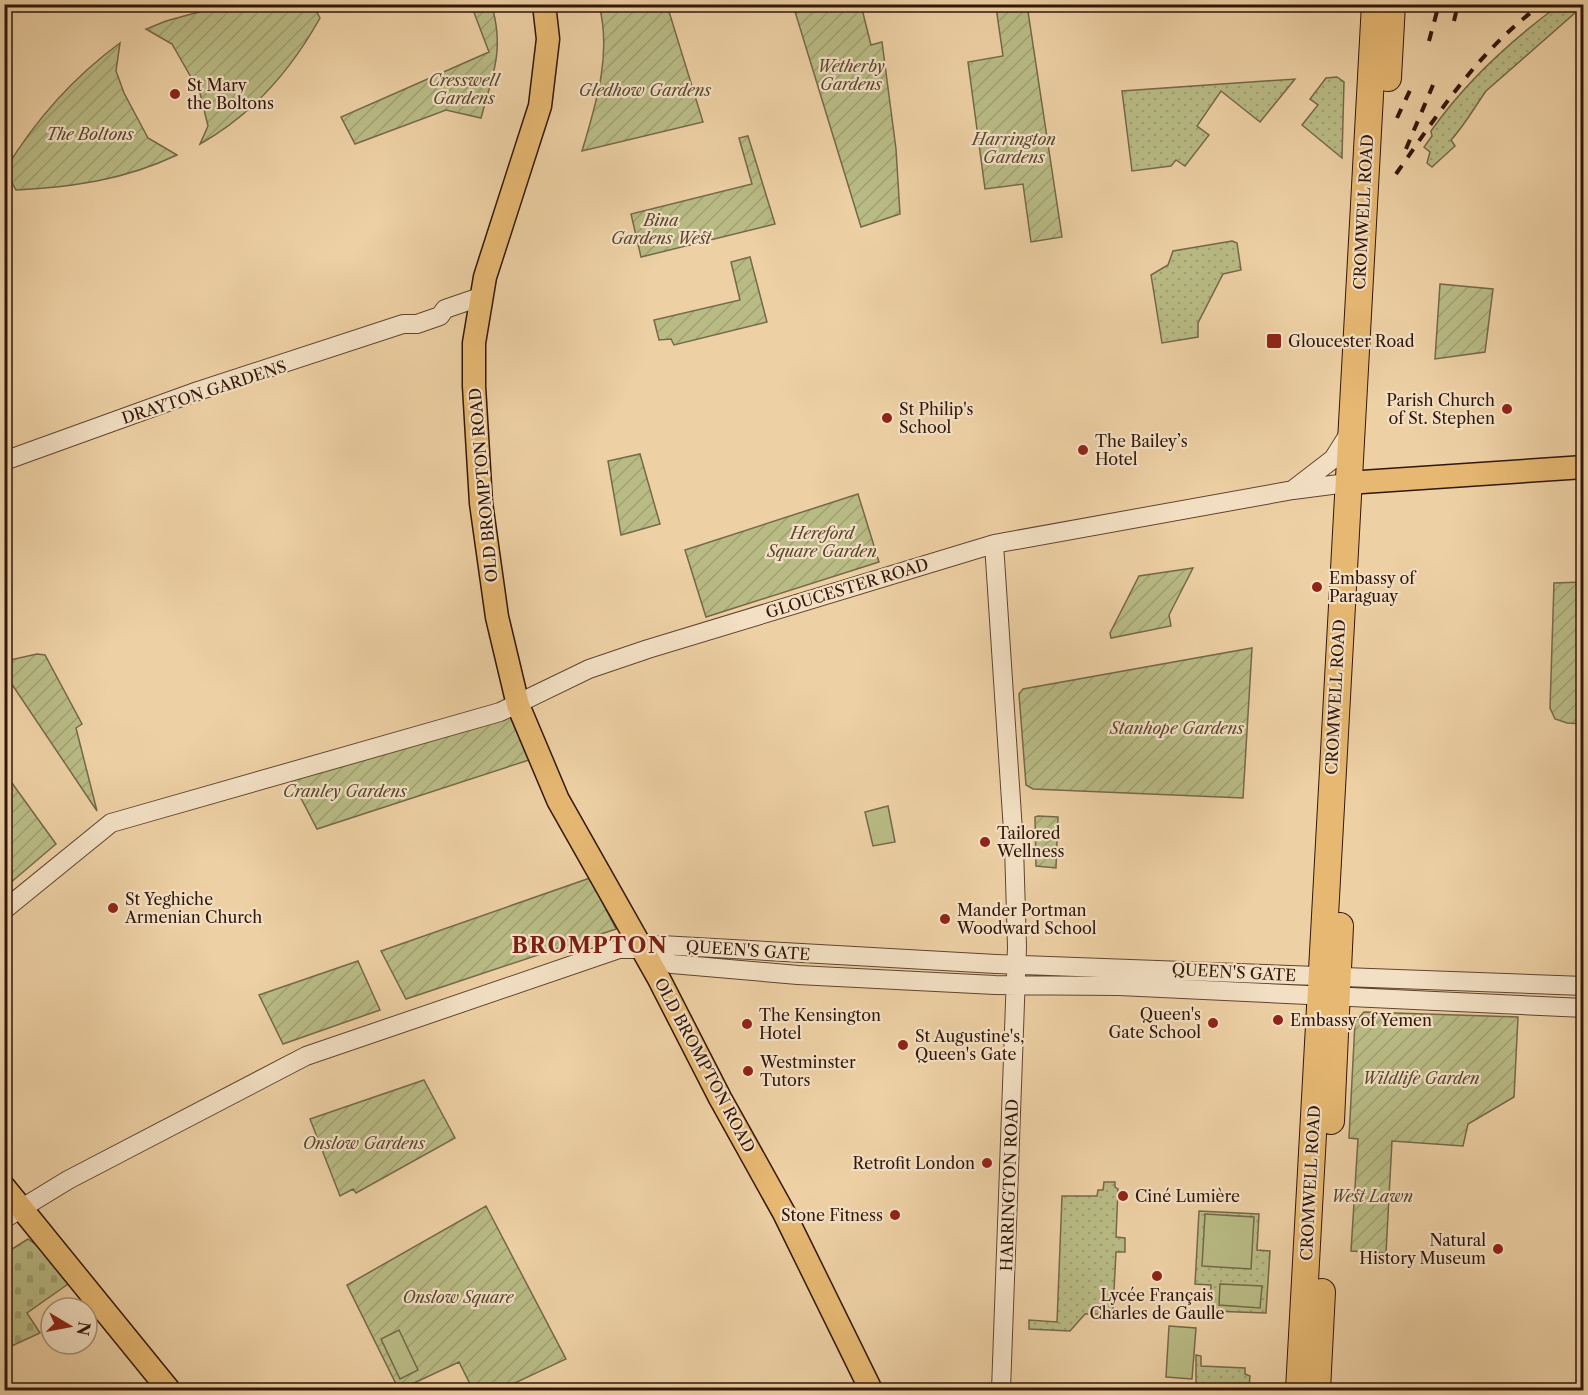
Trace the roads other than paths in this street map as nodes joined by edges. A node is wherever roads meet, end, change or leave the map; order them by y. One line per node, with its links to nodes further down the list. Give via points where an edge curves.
1 (544, 4): 4 (main road, OLD BROMPTON ROAD, via 548,57 540,106)
2 (1375, 4): 5 (highway, CROMWELL ROAD)
3 (1392, 4): 8 (highway, CROMWELL ROAD)
4 (480, 297): 6 (street, DRAYTON GARDENS, via 446,309 439,306 415,314 403,324 198,391); 11 (main road, OLD BROMPTON ROAD, via 473,364 482,511 497,617)
5 (1350, 432): 8 (highway, CROMWELL ROAD); 9 (street, GLOUCESTER ROAD, via 1333,459)
6 (4, 461)
7 (1584, 468): 8 (main road, GLOUCESTER ROAD)
8 (1356, 483): 9 (street, GLOUCESTER ROAD); 18 (highway, CROMWELL ROAD)
9 (1293, 490): 10 (street, GLOUCESTER ROAD)
10 (994, 544): 11 (street, GLOUCESTER ROAD, via 589,669); 14 (street, via 1014,846)
11 (518, 705): 12 (street, via 111,823); 13 (main road, OLD BROMPTON ROAD, via 558,800)
12 (4, 910)
13 (643, 949): 14 (street, QUEEN'S GATE, via 661,945); 15 (street, QUEEN'S GATE, via 672,964); 19 (main road, OLD BROMPTON ROAD); 22 (street, via 610,952 306,1056 68,1180)
14 (1017, 964): 16 (street); 18 (street, QUEEN'S GATE)
15 (710, 969): 16 (street, QUEEN'S GATE); 19 (street, via 675,979)
16 (1016, 985): 18 (street, QUEEN'S GATE); 23 (street, HARRINGTON ROAD)
17 (1584, 986): 18 (street, QUEEN'S GATE)
18 (1328, 987): 20 (street, QUEEN'S GATE); 26 (highway, CROMWELL ROAD); 27 (highway, CROMWELL ROAD)
19 (666, 992): 25 (main road, OLD BROMPTON ROAD, via 802,1246)
20 (1584, 1008)
21 (4, 1187): 22 (main road)
22 (13, 1214): 24 (main road)
23 (1000, 1389)
24 (169, 1390)
25 (871, 1390)
26 (1299, 1390)
27 (1317, 1390)

